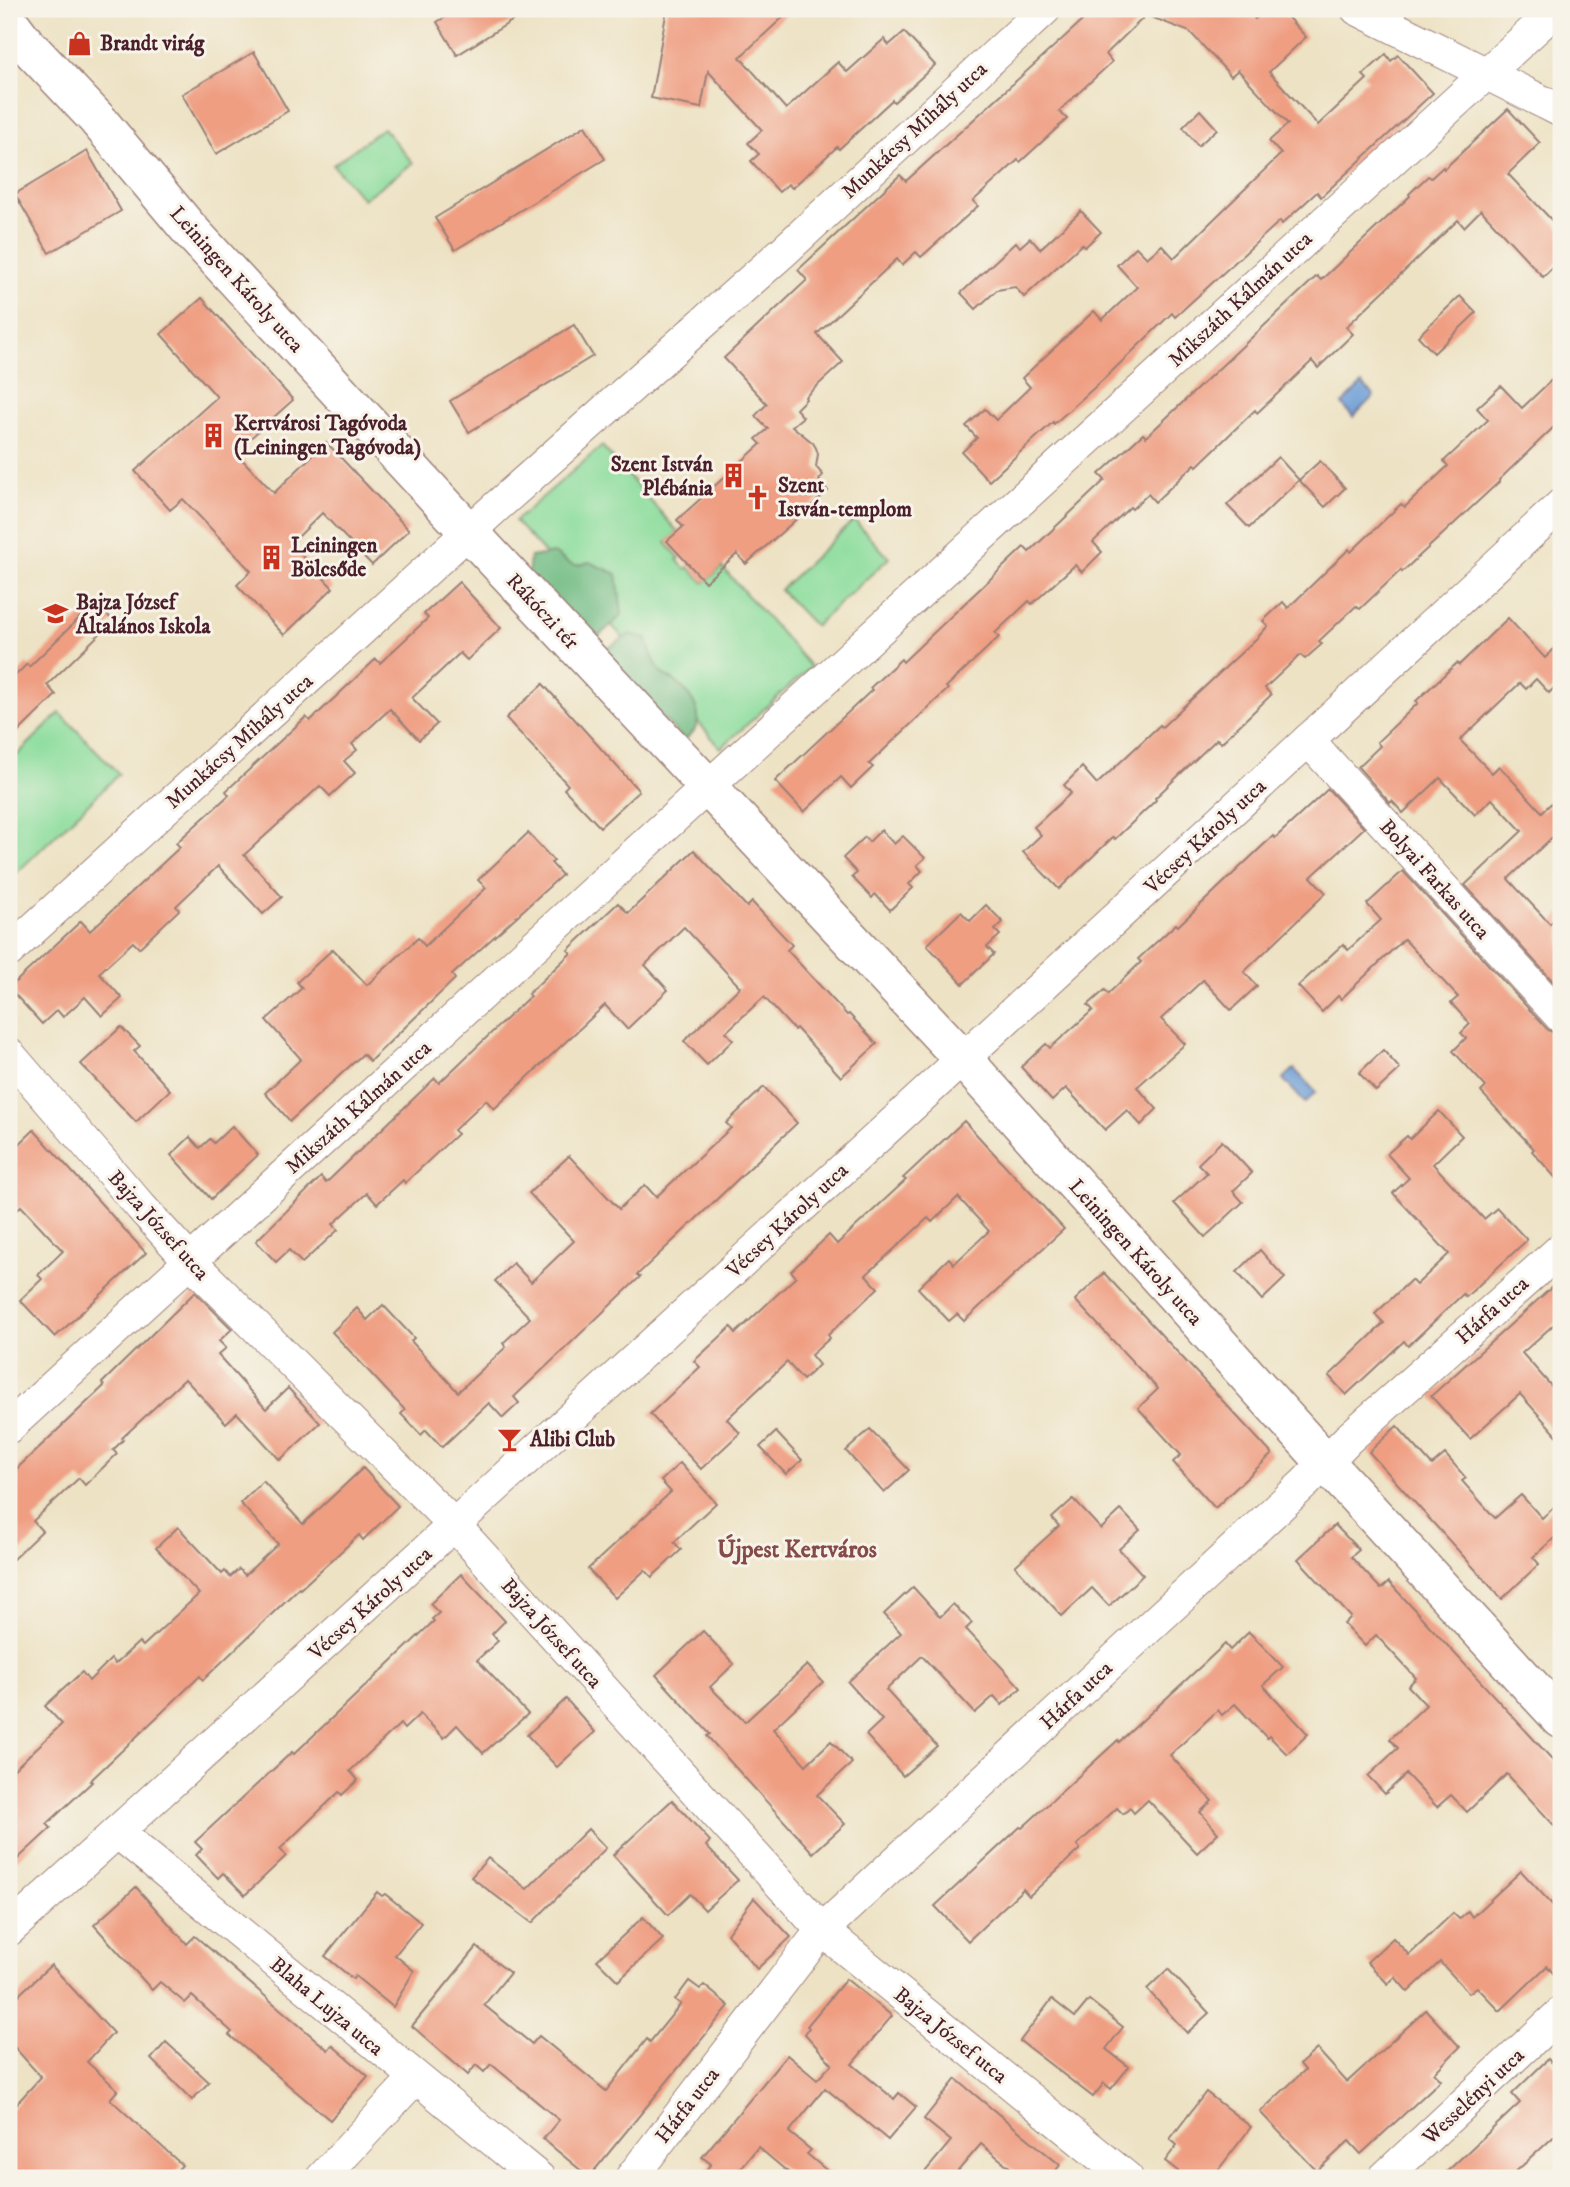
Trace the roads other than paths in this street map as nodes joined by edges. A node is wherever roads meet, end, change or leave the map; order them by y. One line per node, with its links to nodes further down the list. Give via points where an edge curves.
1 (28, 9): 5 (street)
2 (1045, 9): 9 (street, Munkácsy Mihály utca, via 784,251)
3 (1357, 9): 6 (street)
4 (1557, 9): 6 (street, Mikszáth Kálmán utca)
5 (9, 21): 9 (street, Leiningen Károly utca, via 189,229)
6 (1485, 74): 7 (street); 11 (street, Mikszáth Kálmán utca)
7 (1561, 111)
8 (1561, 505): 10 (street, Vécsey Károly utca)
9 (469, 532): 11 (street, Rákóczi tér); 12 (street, Munkácsy Mihály utca)
10 (1308, 740): 13 (street, Bolyai Farkas utca); 15 (street, Vécsey Károly utca)
11 (708, 787): 15 (street, Leiningen Károly utca); 17 (street, Mikszáth Kálmán utca)
12 (9, 951)
13 (1561, 1017)
14 (9, 1054): 17 (street, Bajza József utca)
15 (963, 1059): 19 (street, Leiningen Károly utca); 20 (street, Vécsey Károly utca)
16 (1561, 1249): 19 (street, Hárfa utca)
17 (190, 1261): 18 (street, Mikszáth Kálmán utca); 20 (street, Bajza József utca)
18 (9, 1427)
19 (1326, 1463): 21 (street, Leiningen Károly utca); 24 (street, Hárfa utca)
20 (455, 1526): 22 (street, Vécsey Károly utca); 24 (street, Bajza József utca)
21 (1561, 1719)
22 (117, 1832): 23 (street, Vécsey Károly utca); 26 (street, Blaha Lujza utca)
23 (9, 1930)
24 (822, 1930): 29 (street, Hárfa utca); 30 (street, Bajza József utca)
25 (1561, 2013): 31 (street, Wesselényi utca)
26 (415, 2078): 27 (street); 28 (street, Blaha Lujza utca)
27 (322, 2178)
28 (539, 2178)
29 (631, 2178)
30 (1127, 2178)
31 (1384, 2178)

